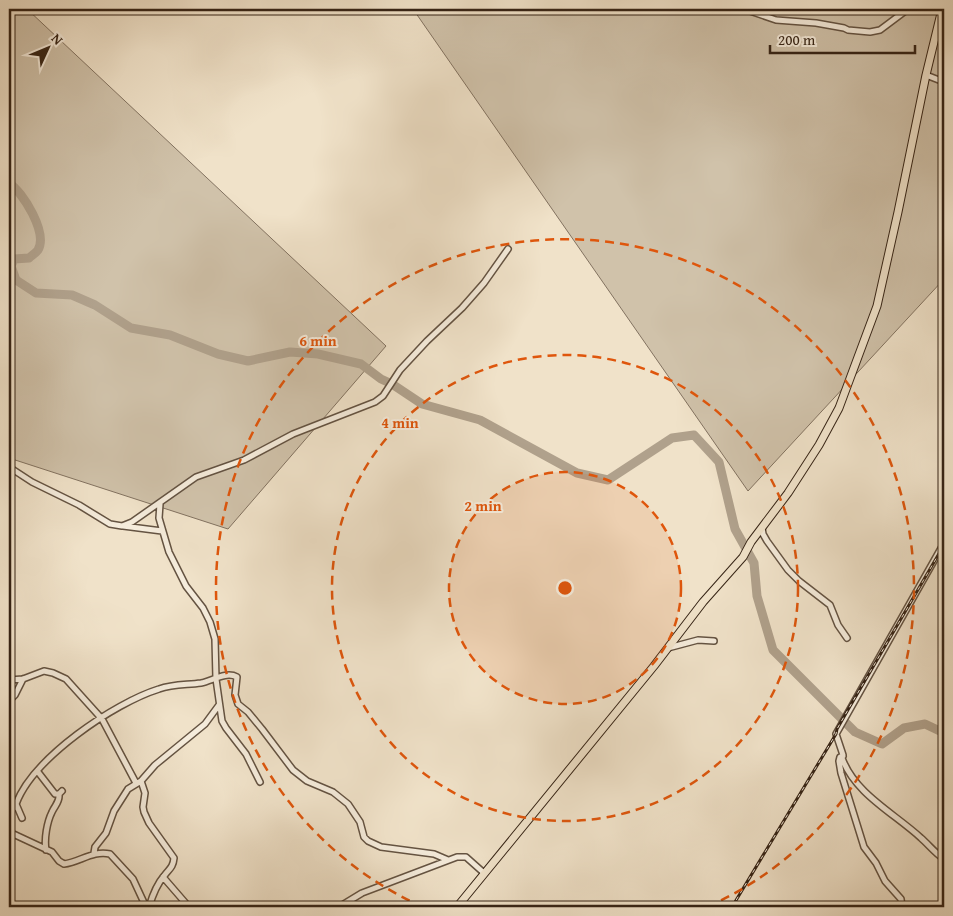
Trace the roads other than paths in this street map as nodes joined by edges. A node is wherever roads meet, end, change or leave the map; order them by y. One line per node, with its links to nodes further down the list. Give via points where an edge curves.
1 (744, 9): 2 (street, via 776,20 870,32 880,30)
2 (908, 9)
3 (942, 9): 4 (highway)
4 (926, 75): 5 (street); 10 (highway, via 877,306 839,408 814,452)
5 (944, 82)
6 (508, 250): 8 (street, via 484,283 426,341 375,402 293,434 244,460 196,477)
7 (9, 468): 9 (street, via 110,524)
8 (160, 504): 9 (street); 11 (street)
9 (122, 526): 11 (street)
10 (762, 527): 13 (street, via 767,541 788,570 830,605); 15 (highway, via 743,557)
11 (162, 531): 17 (street, via 186,586 210,622 215,639)
12 (944, 543): 22 (street, via 836,734)
13 (847, 638)
14 (714, 641): 15 (street, via 698,640)
15 (665, 652): 34 (highway)
16 (23, 679): 18 (street); 19 (street); 21 (street, via 44,671 66,679)
17 (216, 679): 20 (street); 21 (street, via 158,689); 33 (street, via 236,676 238,704 248,712 293,770 348,804 368,841 381,847 434,854)
18 (9, 680)
19 (9, 701)
20 (220, 705): 24 (street, via 205,724); 25 (street, via 222,721 246,754)
21 (102, 719): 23 (street, via 66,742); 24 (street)
22 (843, 756): 32 (street, via 862,790); 40 (street, via 839,761 841,773 864,847 885,882 901,899)
23 (38, 772): 27 (street, via 21,794); 30 (street, via 53,793 61,792 60,801 50,817)
24 (138, 782): 31 (street, via 118,803); 35 (street, via 144,793 143,807 149,823 174,858 170,871)
25 (260, 782)
26 (9, 794): 27 (street, via 11,804)
27 (17, 808): 28 (street)
28 (22, 818)
29 (9, 832): 30 (street)
30 (46, 850): 31 (street, via 64,864)
31 (94, 853): 37 (street, via 113,856 133,879)
32 (944, 859)
33 (448, 860): 34 (street, via 466,857); 39 (street, via 362,893)
34 (484, 873): 36 (highway)
35 (163, 877): 37 (street); 38 (street)
36 (460, 906)
37 (147, 907)
38 (189, 907)
39 (340, 907)
40 (902, 907)

